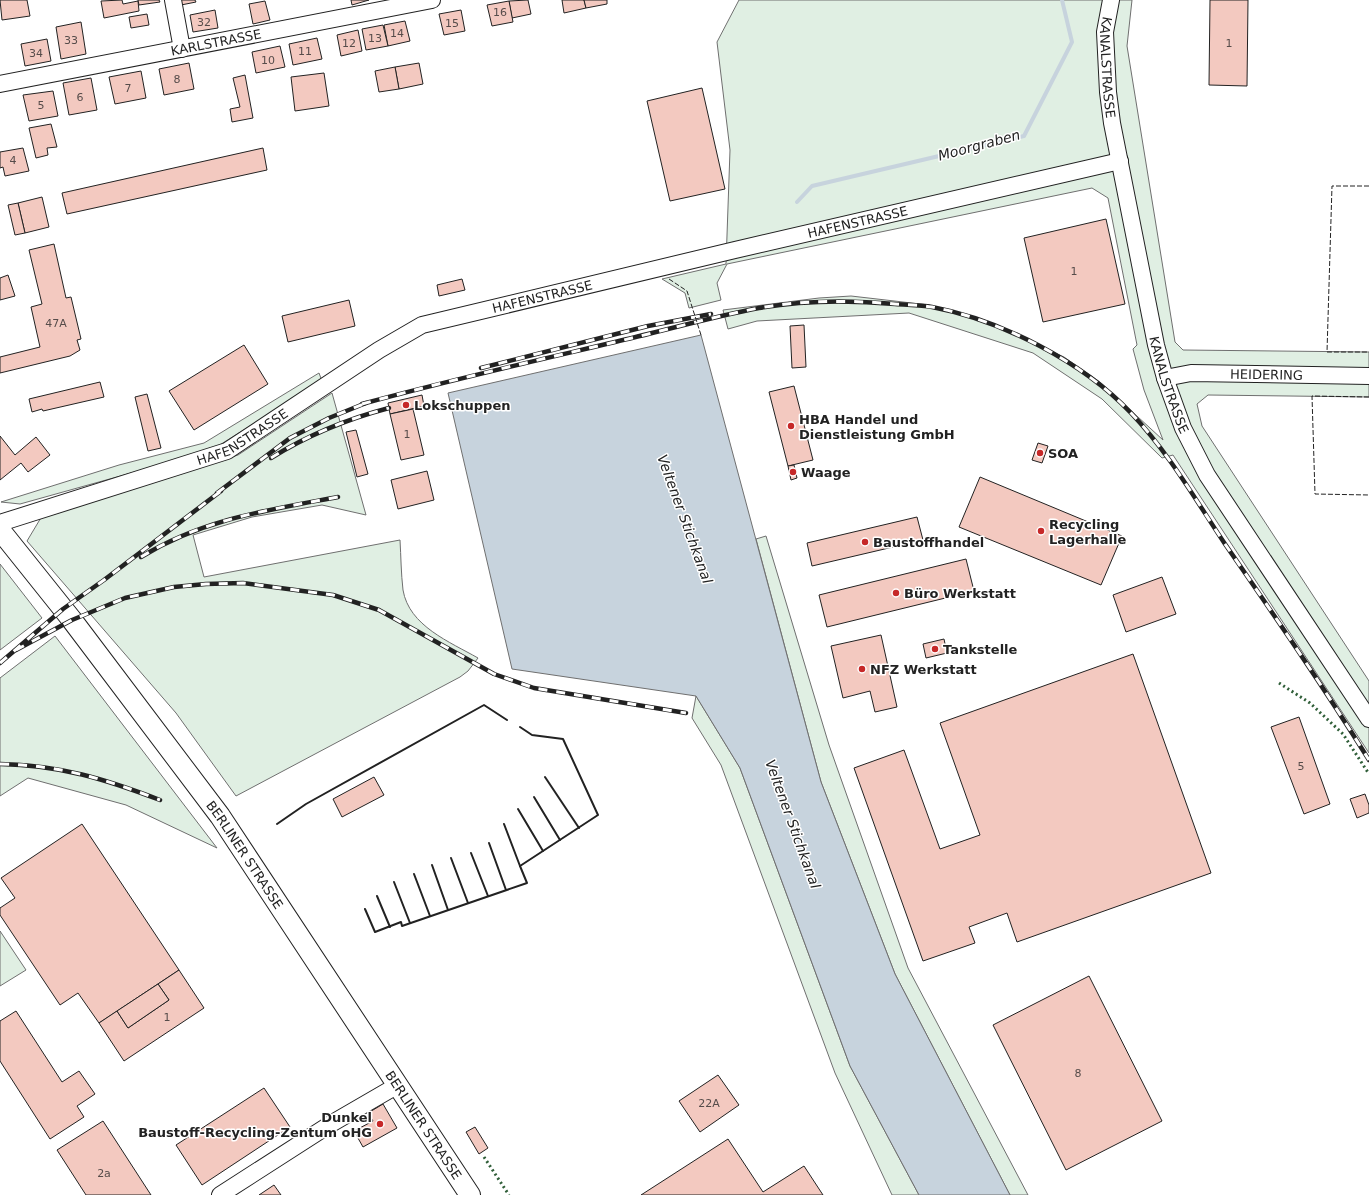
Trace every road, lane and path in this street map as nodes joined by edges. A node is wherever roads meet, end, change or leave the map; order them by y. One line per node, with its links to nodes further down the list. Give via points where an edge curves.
1 (173, 0): 4 (street)
2 (432, 0): 4 (street, KARLSTRASSE)
3 (1111, 0): 6 (street, KANALSTRASSE, via 1105,32 1108,92)
4 (182, 48): 5 (street, KARLSTRASSE)
5 (0, 84)
6 (1120, 161): 8 (street, KANALSTRASSE, via 1156,346); 9 (street, HAFENSTRASSE, via 422,325 379,350 227,452)
7 (1369, 376): 8 (street, HEIDERING, via 1191,373)
8 (1165, 378): 11 (street, KANALSTRASSE, via 1183,428 1207,475)
9 (0, 523)
10 (0, 530): 12 (main road, BERLINER STRASSE, via 72,620 220,816)
11 (1369, 719)
12 (398, 1085): 13 (street, via 329,1125); 14 (main road, BERLINER STRASSE)
13 (220, 1195)
14 (470, 1195)

